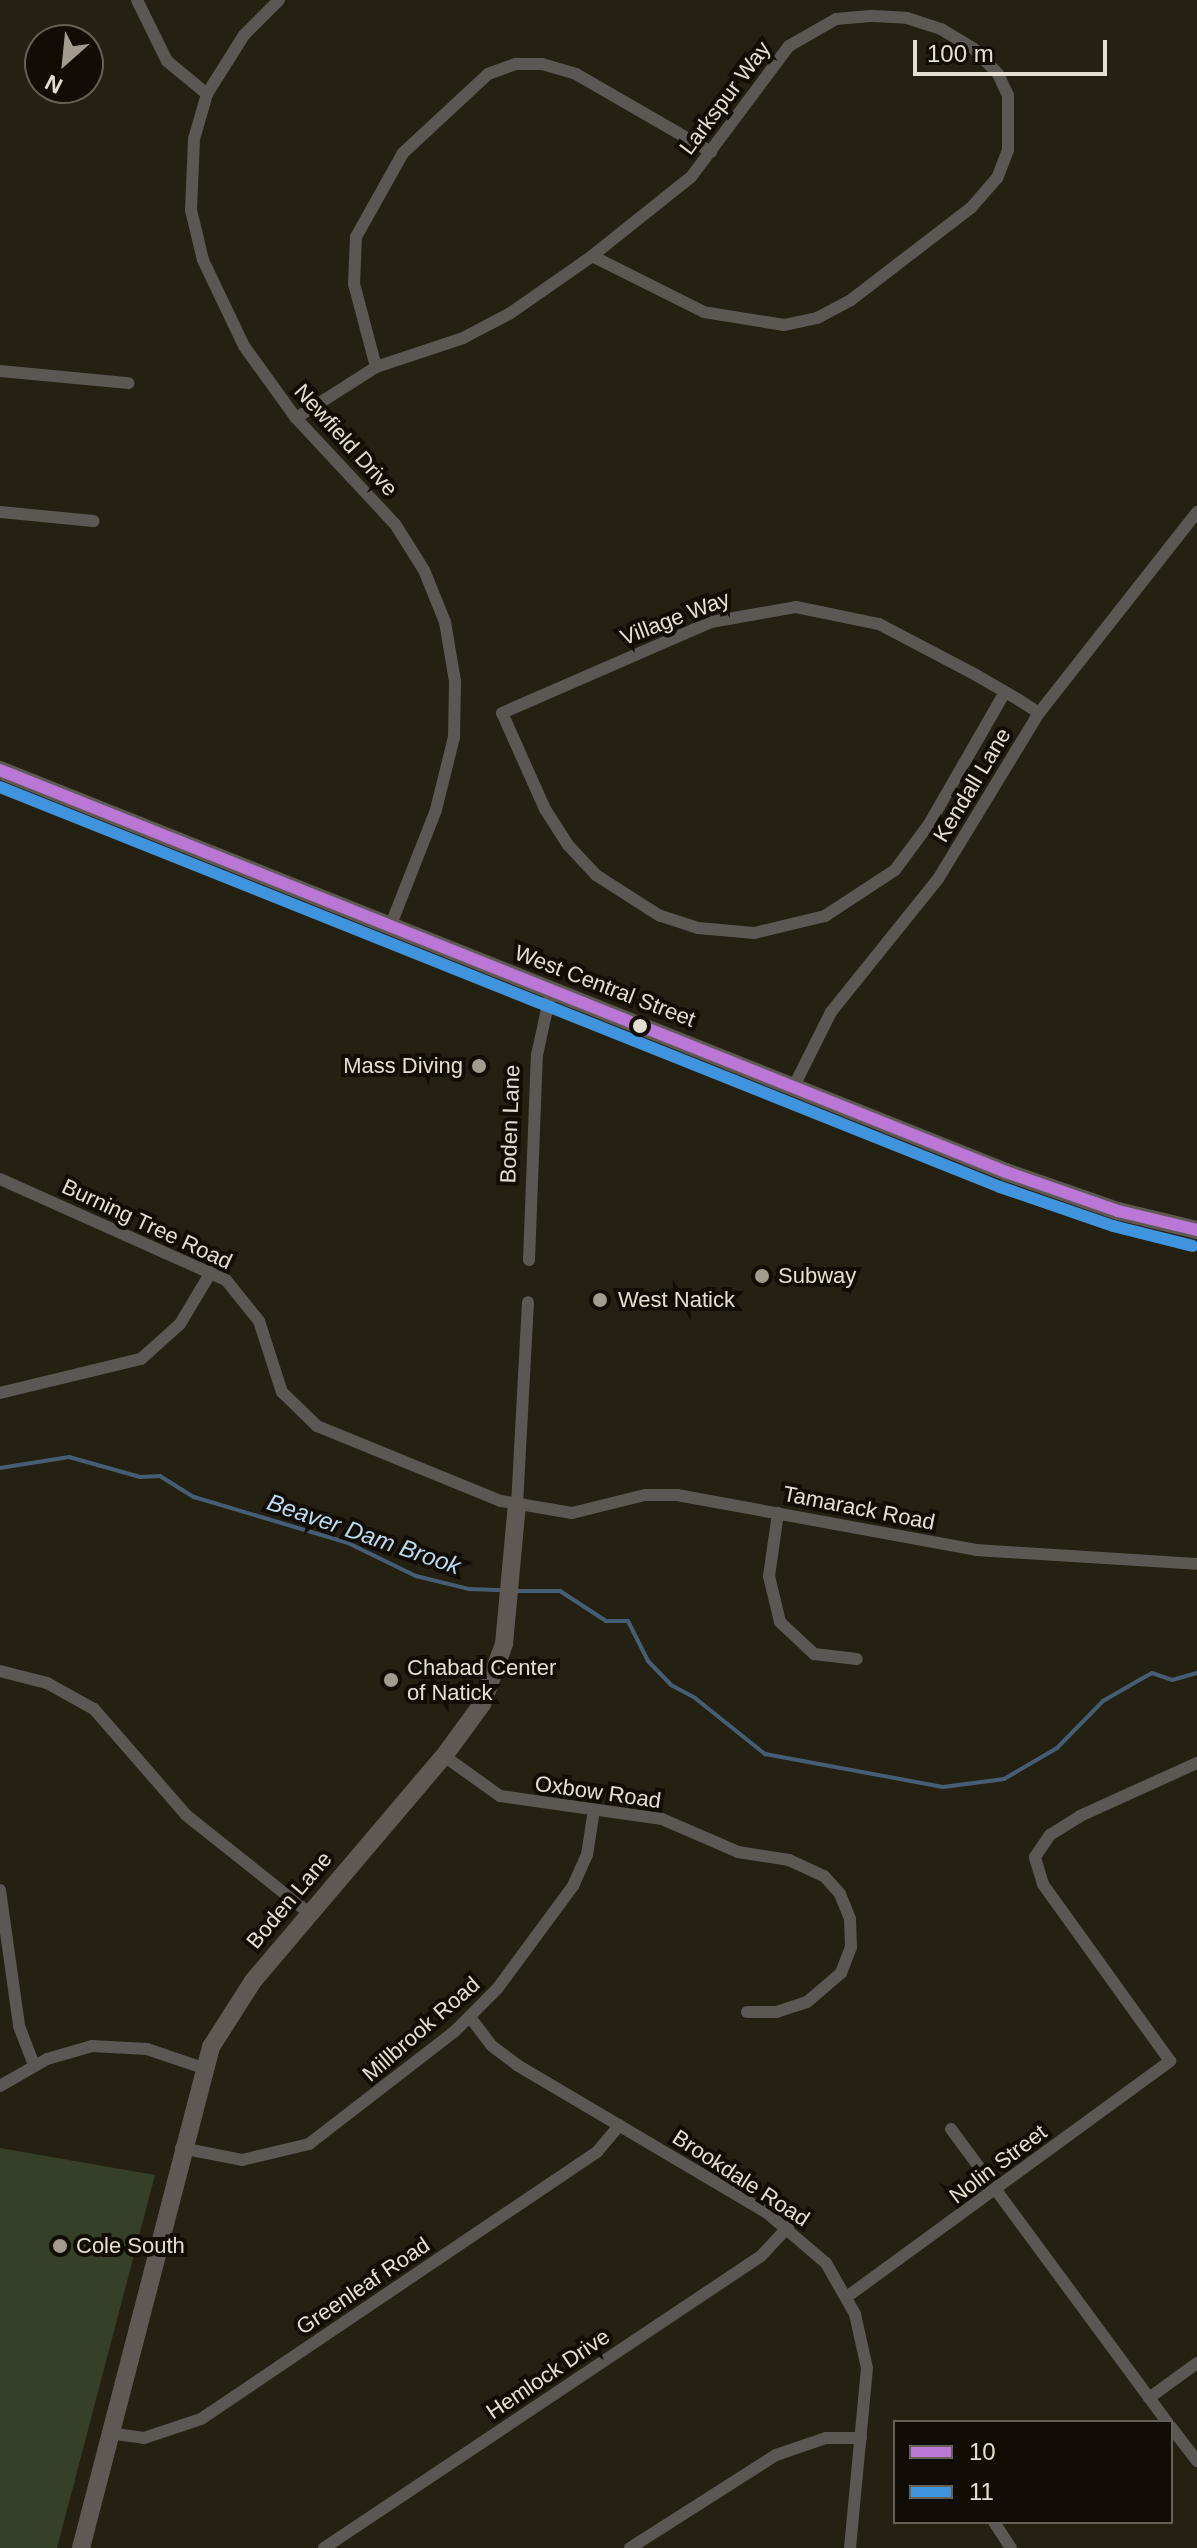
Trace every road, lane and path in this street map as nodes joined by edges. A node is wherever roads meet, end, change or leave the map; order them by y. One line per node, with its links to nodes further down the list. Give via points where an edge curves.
1 (137, 0): 3 (street, via 167,61)
2 (279, 0): 3 (street, Newfield Drive, via 244,35)
3 (207, 94): 9 (street, Newfield Drive, via 191,163 196,235 236,333)
4 (711, 152): 5 (street, Larkspur Way, via 656,210); 5 (street, Larkspur Way, via 789,46 836,19 907,18 941,29 974,49 998,74 1008,95 1008,150 997,178 972,207 851,300 817,318 784,325 704,312); 6 (street, via 576,74 542,64 516,64 488,74 403,153 356,237 354,284)
5 (592, 256): 6 (street, via 474,332)
6 (376, 367): 9 (street)
7 (0, 371): 8 (street)
8 (128, 383)
9 (296, 418): 16 (street, Newfield Drive, via 409,545 436,594 452,652 456,708 449,761)
10 (0, 512): 12 (street)
11 (1197, 512): 14 (street, Kendall Lane)
12 (94, 521)
13 (1005, 692): 13 (street, Village Way, via 879,624 796,607 711,622 502,713 545,809 596,875 660,916 745,933 825,916 883,881 919,839); 14 (street, Village Way)
14 (1039, 713): 18 (street, Kendall Lane, via 938,879 831,1012)
15 (0, 770): 16 (main road, West Central Street)
16 (390, 927): 17 (main road, West Central Street)
17 (551, 991): 18 (main road, West Central Street); 21 (street, Boden Lane, via 538,1045)
18 (794, 1086): 20 (main road, West Central Street, via 1070,1196)
19 (0, 1179): 22 (street, Burning Tree Road)
20 (1197, 1230)
21 (529, 1260)
22 (211, 1272): 24 (street, via 180,1324 141,1359); 25 (street, Burning Tree Road, via 251,1306 282,1392 304,1417 348,1441)
23 (528, 1302): 25 (street, Boden Lane)
24 (0, 1393)
25 (517, 1505): 26 (street, Tamarack Road, via 587,1512 661,1494); 30 (main road, Boden Lane, via 504,1644 489,1691)
26 (778, 1513): 27 (street, Tamarack Road, via 976,1550); 28 (street, via 769,1576 780,1622 814,1654)
27 (1197, 1564)
28 (857, 1659)
29 (0, 1671): 34 (street, via 47,1683 94,1709 186,1815)
30 (444, 1756): 32 (street, Oxbow Road, via 500,1796); 34 (main road, Boden Lane)
31 (1197, 1763): 43 (street, Nolin Street, via 1080,1816 1050,1835 1035,1857 1043,1884 1170,2061)
32 (594, 1810): 35 (street, Oxbow Road, via 662,1819 738,1852 801,1863 824,1876 840,1894 850,1919 851,1947 832,1984 792,2009); 36 (street, Millbrook Road, via 587,1855 573,1886)
33 (0, 1890): 37 (street, via 19,2026)
34 (309, 1913): 38 (main road, Boden Lane, via 229,2013)
35 (747, 2012)
36 (470, 2017): 40 (street, Brookdale Road, via 504,2056); 42 (street, Millbrook Road, via 309,2144 242,2160)
37 (34, 2065): 38 (street, via 75,2050 110,2045 147,2049); 39 (street)
38 (203, 2068): 42 (main road, Boden Lane)
39 (0, 2086)
40 (620, 2125): 44 (street, Brookdale Road); 50 (street, Greenleaf Road, via 597,2152 201,2419 144,2438)
41 (951, 2129): 43 (street)
42 (181, 2148): 50 (main road, Boden Lane)
43 (996, 2190): 45 (street, Nolin Street); 47 (street)
44 (788, 2227): 45 (street, Brookdale Road, via 826,2263); 55 (street, Hemlock Drive, via 761,2256)
45 (848, 2296): 51 (street, Brookdale Road, via 867,2368)
46 (1197, 2363): 47 (street)
47 (1149, 2398): 48 (street)
48 (1166, 2420)
49 (1173, 2430): 52 (street)
50 (109, 2433): 54 (main road, Boden Lane)
51 (861, 2438): 56 (street, via 826,2438 776,2455); 57 (street, Brookdale Road)
52 (1197, 2461)
53 (995, 2524): 58 (street)
54 (81, 2548)
55 (324, 2548)
56 (630, 2548)
57 (850, 2548)
58 (1011, 2548)

